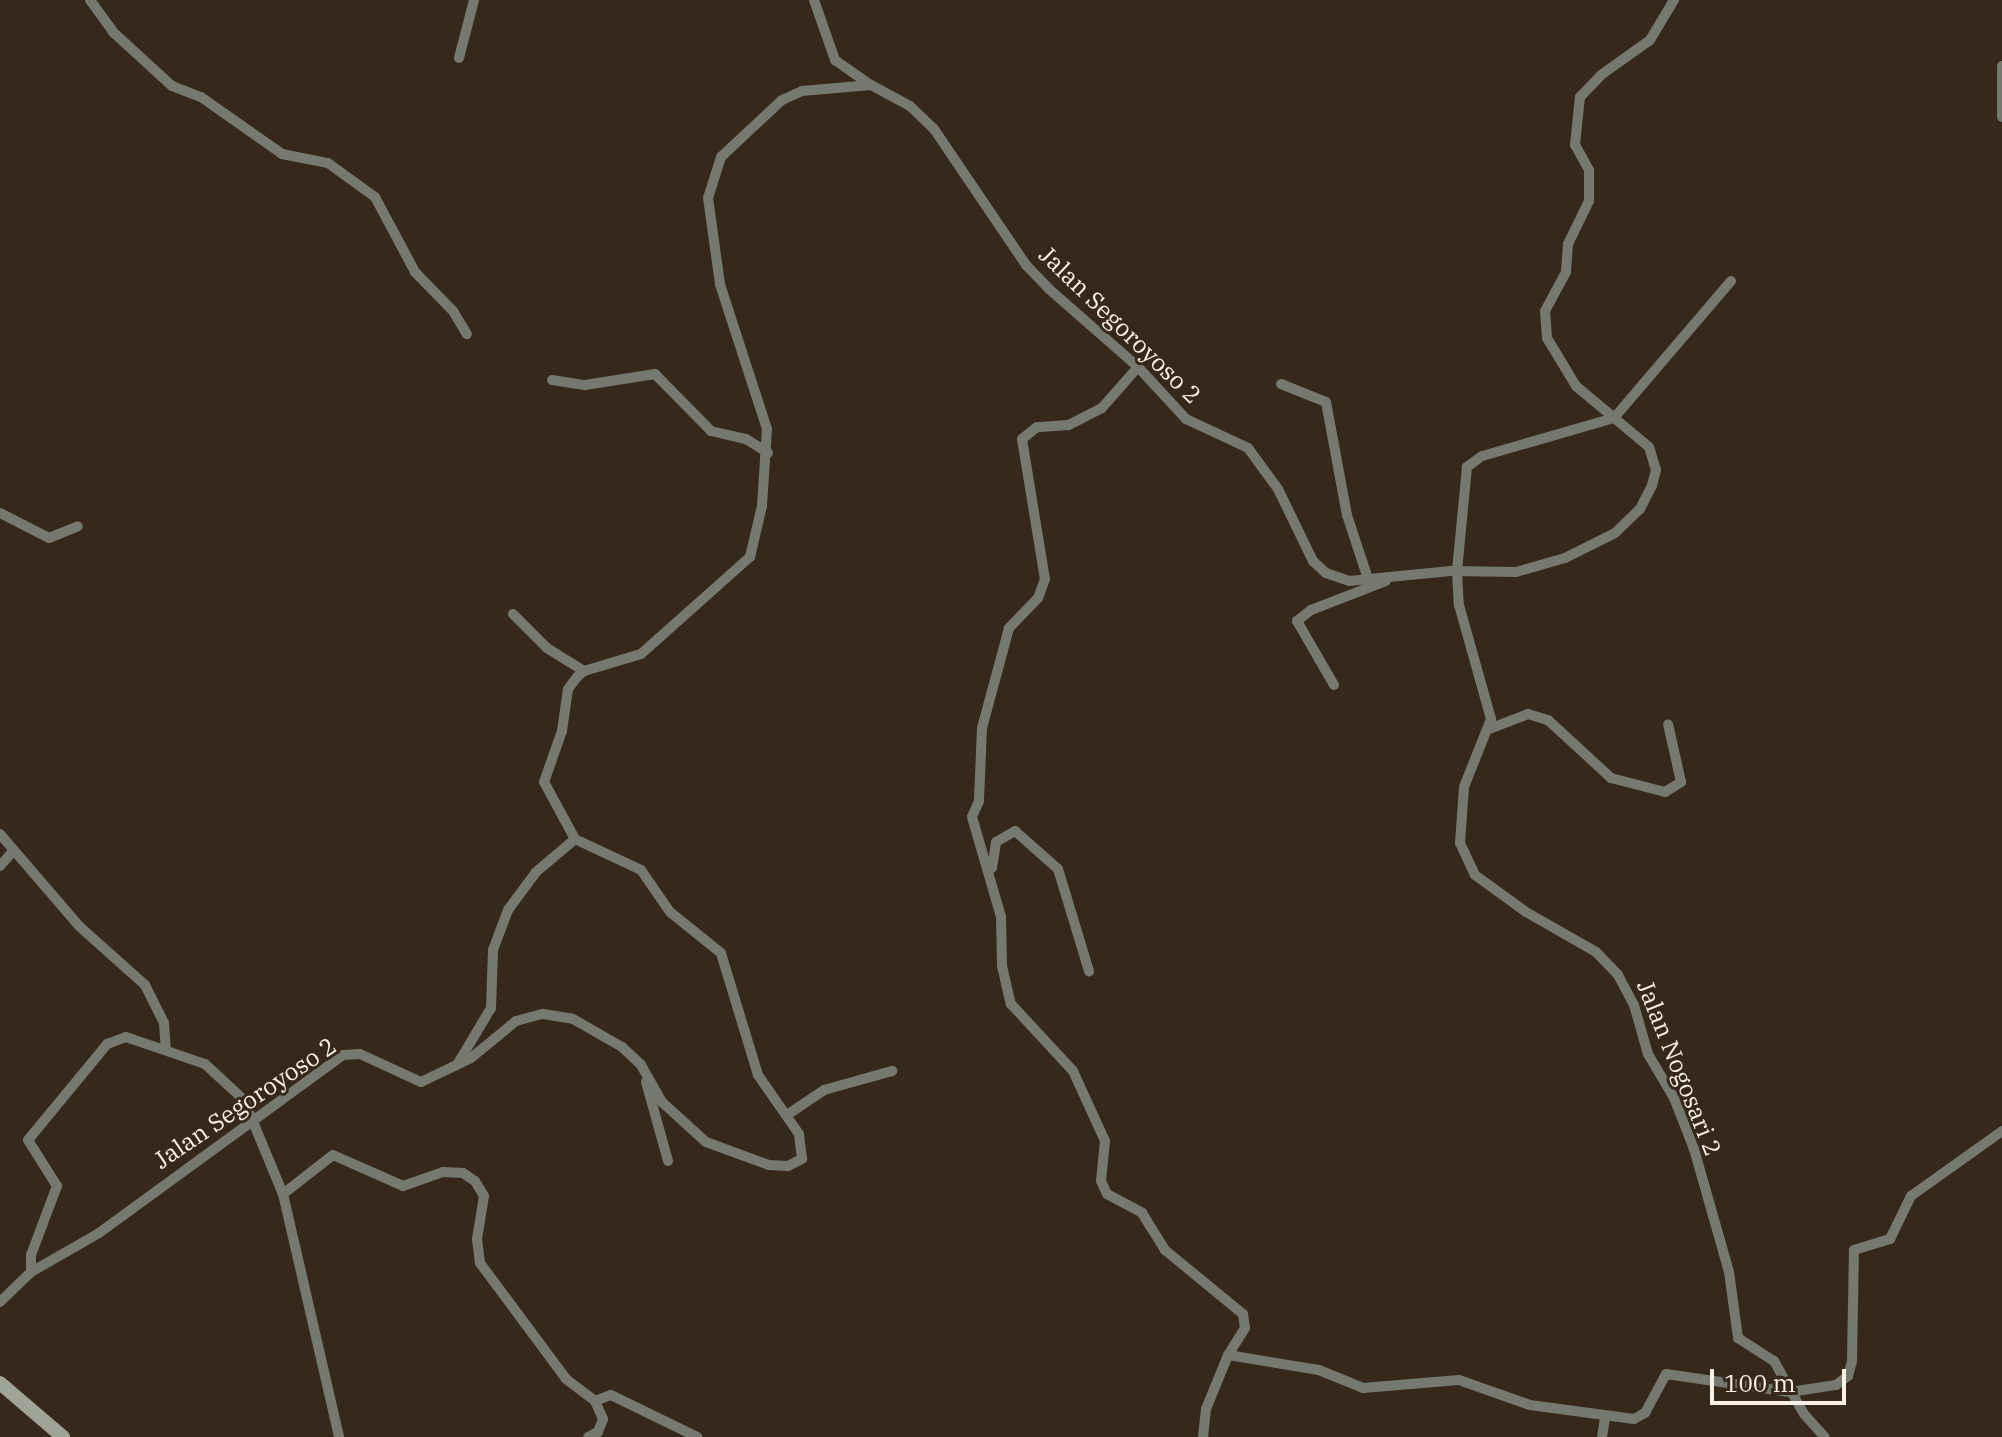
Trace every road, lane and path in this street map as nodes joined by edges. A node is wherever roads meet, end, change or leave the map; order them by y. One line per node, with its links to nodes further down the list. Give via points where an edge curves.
1 (90, 0): 10 (street, via 113,32 172,86 192,92 282,154 328,163 375,197 415,272 453,311)
2 (474, 0): 5 (street)
3 (814, 0): 7 (street, Jalan Segoroyoso 2, via 835,60)
4 (1674, 0): 14 (street, Jalan Segoroyoso 2, via 1650,40 1580,97 1575,145 1589,170 1589,201 1568,244 1566,272 1545,311 1547,338 1576,386)
5 (459, 58)
6 (2002, 66): 8 (street)
7 (871, 85): 11 (street, Jalan Segoroyoso 2, via 910,106 934,129 1026,265); 15 (street, via 802,91 782,100 747,129 713,171 708,198 720,284 767,429)
8 (2002, 117)
9 (1731, 281): 14 (street)
10 (467, 334)
11 (1138, 367): 20 (street, Jalan Segoroyoso 2, via 1186,419 1248,448 1278,489 1321,569 1341,580); 30 (street, via 1102,408 1068,425 1037,427 1022,439 1045,579 1038,598 1009,628 982,728 979,801 972,817)
12 (552, 380): 15 (street, via 585,385 655,374 711,431 746,439)
13 (1281, 384): 20 (street, via 1326,402 1344,501)
14 (1614, 418): 18 (street, Jalan Nogosari 2, via 1472,462 1463,477); 18 (street, Jalan Segoroyoso 2, via 1649,447 1656,470 1648,497 1627,525 1540,567)
15 (768, 453): 22 (street, via 753,544 742,569 641,654)
16 (0, 513): 17 (street, via 49,538)
17 (78, 526)
18 (1457, 571): 19 (street, Jalan Segoroyoso 2); 25 (street, Jalan Nogosari 2, via 1459,605 1491,712)
19 (1400, 575): 20 (street, Jalan Segoroyoso 2); 23 (street, via 1301,615 1301,636)
20 (1368, 579)
21 (513, 614): 22 (street, via 547,648)
22 (584, 671): 27 (street, via 568,689 562,731 544,782)
23 (1334, 685)
24 (1668, 724): 25 (street, via 1681,782 1665,792 1611,778 1548,720 1528,714)
25 (1489, 729): 45 (street, Jalan Nogosari 2, via 1461,802 1460,843 1468,867 1526,912 1596,952 1623,983 1648,1054 1674,1098 1694,1149 1729,1272 1738,1338 1774,1361)
26 (0, 834): 28 (street)
27 (575, 839): 33 (street, via 536,872 508,910 493,950 491,1008); 36 (street, Jalan Segoroyoso 2, via 641,870 670,912 721,953 758,1075)
28 (13, 851): 29 (street); 32 (street, via 79,926 145,985 164,1023)
29 (0, 866)
30 (990, 881): 31 (street, via 996,842 1015,831 1058,869); 43 (street, via 1001,917 1009,998 1073,1071 1105,1141 1103,1188 1142,1213 1173,1258 1243,1314 1245,1328)
31 (1089, 971)
32 (166, 1049): 37 (street, via 208,1066 236,1090); 41 (street, via 126,1037 111,1041 29,1138 28,1147 57,1186 31,1255)
33 (457, 1065): 35 (street, Jalan Segoroyoso 2, via 516,1021 543,1014 573,1019 600,1032 634,1057); 37 (street, Jalan Segoroyoso 2, via 421,1082 348,1054)
34 (892, 1071): 36 (street, via 824,1090)
35 (645, 1074): 36 (street, Jalan Segoroyoso 2, via 662,1102 706,1142 757,1162 780,1167 802,1159 803,1143); 39 (street, via 652,1117)
36 (787, 1115)
37 (254, 1124): 40 (street); 41 (street, Jalan Segoroyoso 2, via 151,1191 99,1233)
38 (2002, 1131): 45 (street, via 1911,1196 1890,1239 1854,1250 1856,1300 1848,1376 1828,1388)
39 (668, 1161)
40 (283, 1194): 46 (street, via 333,1155 403,1186 443,1172 470,1177 484,1196 477,1239 480,1263 566,1379); 49 (street)
41 (31, 1272): 42 (street, Jalan Segoroyoso 2)
42 (0, 1302)
43 (1228, 1355): 47 (street, via 1319,1370 1375,1390 1443,1380 1472,1382 1530,1405); 52 (street, via 1206,1409)
44 (0, 1383): 48 (main road)
45 (1790, 1392): 47 (street, via 1666,1374 1642,1416); 54 (street, Jalan Nogosari 2)
46 (595, 1401): 50 (street, via 602,1423); 51 (street, via 611,1395)
47 (1605, 1417): 53 (street)
48 (54, 1434)
49 (339, 1437)
50 (588, 1437)
51 (697, 1437)
52 (1203, 1437)
53 (1602, 1437)
54 (1825, 1437)

